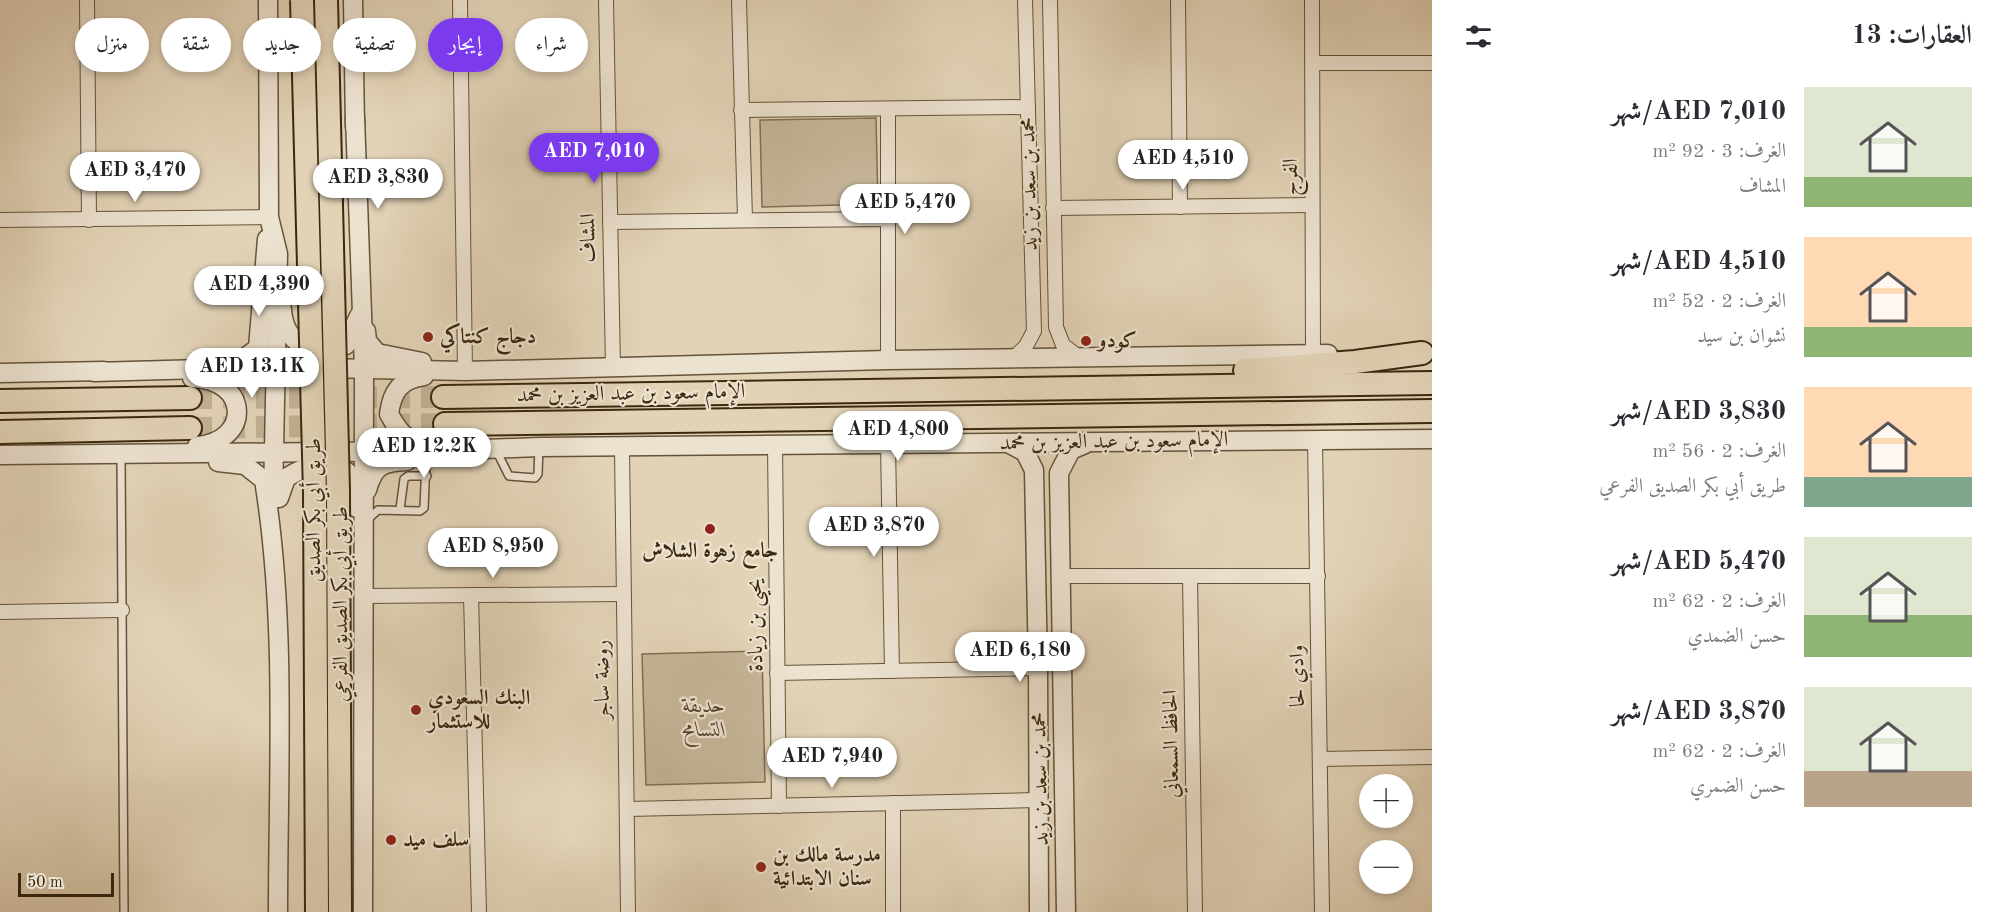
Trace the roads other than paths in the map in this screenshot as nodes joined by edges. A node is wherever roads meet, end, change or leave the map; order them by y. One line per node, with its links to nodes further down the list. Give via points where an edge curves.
1 (87, 0): 26 (street)
2 (268, 0): 22 (street)
3 (302, 0): 90 (main road, طريق أبي بكر الصديق, bridge, via 315,493)
4 (326, 0): 91 (main road, طريق أبي بكر الصديق, bridge, via 338,491)
5 (353, 0): 18 (street, طريق أبي بكر الصديق الفرعي)
6 (460, 0): 38 (street)
7 (606, 0): 27 (street, المشاف)
8 (739, 0): 17 (street)
9 (1025, 0): 15 (street, محمد بن سعد بن زيد)
10 (1050, 0): 21 (street, محمد بن سعد بن زيد)
11 (1178, 0): 20 (street)
12 (1311, 0): 13 (street, الفرج)
13 (1312, 63): 14 (street); 19 (street, الفرج)
14 (1432, 63)
15 (1028, 107): 16 (street); 32 (street, محمد بن سعد بن زيد, via 1034,331)
16 (888, 109): 17 (street); 24 (street)
17 (741, 111): 23 (street)
18 (355, 117): 28 (street, طريق أبي بكر الصديق الفرعي); 38 (street, طريق أبي بكر الصديق الفرعي, via 367,341 376,353)
19 (1312, 205): 20 (street); 31 (street, الفرج)
20 (1180, 207): 21 (street)
21 (1053, 208): 33 (street, محمد بن سعد بن زيد, via 1056,327 1063,345)
22 (269, 217): 26 (street); 29 (street); 39 (street, via 258,348 242,360)
23 (745, 219): 24 (street); 27 (street)
24 (889, 219): 34 (street)
25 (0, 220): 26 (street)
26 (89, 220)
27 (610, 222): 36 (street, المشاف)
28 (358, 241): 29 (street, via 358,322 346,345 332,351 300,347 284,325); 37 (street, طريق أبي بكر الصديق الفرعي)
29 (278, 254): 35 (street)
30 (1427, 353): 31 (street, الإمام سعود بن عبد العزيز بن محمد); 42 (main road, via 1241,371)
31 (1313, 354): 33 (street, الإمام سعود بن عبد العزيز بن محمد)
32 (1014, 358): 33 (street, الإمام سعود بن عبد العزيز بن محمد); 34 (street, الإمام سعود بن عبد العزيز بن محمد)
33 (1080, 358)
34 (888, 360): 36 (street, الإمام سعود بن عبد العزيز بن محمد)
35 (275, 367): 37 (street); 39 (street); 62 (street)
36 (613, 367): 38 (street, الإمام سعود بن عبد العزيز بن محمد)
37 (364, 370): 38 (street); 61 (street, طريق أبي بكر الصديق الفرعي)
38 (465, 371): 60 (street, via 409,378 396,388 389,414 398,431 411,441)
39 (94, 372): 40 (street); 63 (street, via 209,379 222,384 235,403 234,428 226,437 204,446)
40 (0, 373)
41 (1432, 382): 42 (main road, الإمام سعود بن عبد العزيز بن محمد)
42 (1167, 385): 43 (main road, الإمام سعود بن عبد العزيز بن محمد)
43 (443, 397)
44 (190, 398): 45 (main road)
45 (0, 401)
46 (1432, 411): 47 (main road, الإمام سعود بن عبد العزيز بن محمد)
47 (1264, 414): 48 (main road, الإمام سعود بن عبد العزيز بن محمد); 49 (main road, via 1350,425)
48 (445, 424)
49 (1432, 426)
50 (190, 428): 51 (main road)
51 (0, 432)
52 (1432, 439): 53 (street, الإمام سعود بن عبد العزيز بن محمد)
53 (1315, 440): 54 (street, الإمام سعود بن عبد العزيز بن محمد); 73 (street, وادي لحا)
54 (1087, 443): 57 (street, الإمام سعود بن عبد العزيز بن محمد); 67 (street, محمد بن سعد بن زيد, via 1071,450 1064,460)
55 (775, 444): 56 (street, الإمام سعود بن عبد العزيز بن محمد); 59 (street, الإمام سعود بن عبد العزيز بن محمد); 81 (street, يحيى بن زيادة)
56 (888, 444): 57 (street, الإمام سعود بن عبد العزيز بن محمد); 80 (street)
57 (1010, 444): 66 (street, محمد بن سعد بن زيد, via 1025,452 1034,470)
58 (539, 447): 59 (street, الإمام سعود بن عبد العزيز بن محمد); 60 (street, الإمام سعود بن عبد العزيز بن محمد); 60 (lane, via 535,478 508,476)
59 (622, 447): 74 (street, روضة ساجر)
60 (495, 448): 61 (street, الإمام سعود بن عبد العزيز بن محمد); 65 (street)
61 (365, 451): 62 (street, الإمام سعود بن عبد العزيز بن محمد); 69 (street, طريق أبي بكر الصديق الفرعي)
62 (275, 452): 63 (street, الإمام سعود بن عبد العزيز بن محمد); 70 (street)
63 (121, 453): 64 (street); 70 (street, via 245,465 264,480); 77 (lane)
64 (0, 455)
65 (426, 468): 68 (lane, via 404,479); 68 (lane, via 424,508); 69 (street, via 387,462 374,471 365,502)
66 (1034, 483): 67 (street, via 1046,473); 79 (street, محمد بن سعد بن زيد)
67 (1059, 486): 71 (street, محمد بن سعد بن زيد)
68 (400, 509): 69 (lane, via 378,510)
69 (365, 522): 75 (street, طريق أبي بكر الصديق الفرعي)
70 (272, 529): 75 (street, via 286,478 313,465 331,465 347,472 359,520); 89 (street, via 279,697)
71 (1060, 576): 72 (street); 97 (street, محمد بن سعد بن زيد)
72 (1190, 576): 73 (street); 98 (street, الحافظ السمعاني)
73 (1318, 576): 83 (street, وادي لحا)
74 (622, 594): 76 (street); 87 (street, روضة ساجر)
75 (364, 596): 76 (street); 92 (street, طريق أبي بكر الصديق الفرعي)
76 (471, 596): 93 (street)
77 (122, 610): 78 (street); 88 (lane)
78 (0, 612)
79 (1038, 668): 80 (street); 84 (street, محمد بن سعد بن زيد)
80 (892, 671): 81 (street)
81 (777, 673): 86 (street, يحيى بن زيادة)
82 (1432, 757): 83 (street)
83 (1320, 759): 99 (street, وادي لحا)
84 (1038, 800): 85 (street); 96 (street, محمد بن سعد بن زيد)
85 (893, 803): 86 (street); 95 (street)
86 (779, 806): 87 (street)
87 (627, 809): 94 (street, روضة ساجر)
88 (124, 912)
89 (278, 912)
90 (316, 912)
91 (340, 912)
92 (363, 912)
93 (479, 912)
94 (628, 912)
95 (893, 912)
96 (1039, 912)
97 (1066, 912)
98 (1195, 912)
99 (1322, 912)

